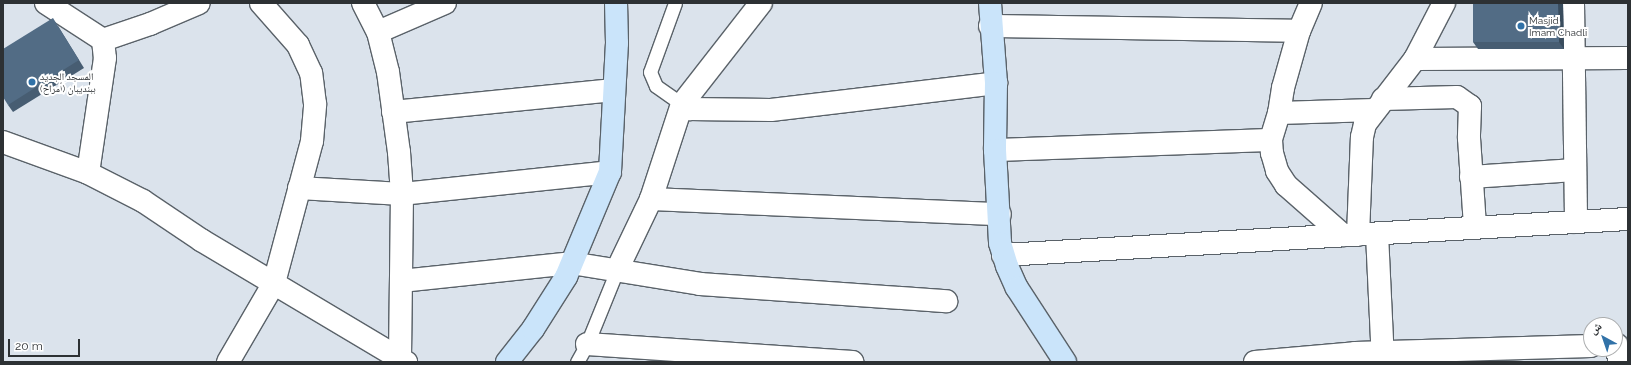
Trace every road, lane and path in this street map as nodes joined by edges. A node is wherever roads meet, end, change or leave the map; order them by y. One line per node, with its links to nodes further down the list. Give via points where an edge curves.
1 (46, 3): 16 (street)
2 (198, 3): 16 (street, via 150,24)
3 (261, 3): 33 (street, via 298,45 311,72 315,104 312,141)
4 (364, 3): 15 (street)
5 (445, 3): 15 (street)
6 (616, 3): 21 (street)
7 (675, 3): 22 (lane, via 650,72 656,86)
8 (761, 3): 22 (street)
9 (990, 3): 13 (street)
10 (1311, 3): 14 (street)
11 (1444, 3): 18 (street)
12 (1573, 3): 19 (street)
13 (990, 26): 14 (street); 20 (street)
14 (1299, 31): 25 (street, via 1282,88)
15 (378, 32): 24 (street)
16 (103, 40): 31 (street, via 105,58)
17 (1628, 58): 19 (street)
18 (1415, 59): 19 (street); 23 (street)
19 (1572, 60): 29 (street)
20 (996, 83): 22 (street, via 771,110 690,109); 28 (street)
21 (614, 90): 24 (street); 30 (street)
22 (682, 104): 35 (street)
23 (1379, 105): 25 (street); 32 (street, via 1450,97 1466,101 1470,106); 40 (street, via 1365,124 1362,137)
24 (394, 112): 34 (street)
25 (1279, 112): 26 (street)
26 (1271, 140): 28 (street); 40 (street, via 1277,170 1286,185)
27 (3, 142): 31 (street)
28 (995, 150): 36 (street)
29 (1575, 170): 32 (street); 38 (street)
30 (610, 172): 34 (street); 42 (street)
31 (88, 173): 45 (street, via 143,201 201,240)
32 (1471, 177): 39 (street)
33 (299, 188): 34 (street); 45 (street)
34 (402, 194): 44 (street)
35 (651, 199): 36 (street); 43 (street)
36 (1000, 214): 41 (street, via 1000,243)
37 (1628, 219): 38 (street)
38 (1576, 222): 39 (street)
39 (1475, 228): 40 (street)
40 (1359, 235): 41 (street); 50 (street)
41 (1004, 255): 55 (street, via 1016,288)
42 (571, 263): 43 (street); 44 (street); 53 (street, via 553,299)
43 (617, 270): 46 (street, via 700,284); 48 (lane)
44 (401, 281): 51 (street)
45 (274, 283): 51 (street); 52 (street)
46 (946, 301)
47 (1583, 347): 49 (street)
48 (582, 353): 54 (street)
49 (1504, 355): 50 (street)
50 (1382, 357): 56 (street)
51 (403, 359)
52 (228, 362)
53 (507, 362)
54 (852, 362)
55 (1065, 362)
56 (1264, 362)

